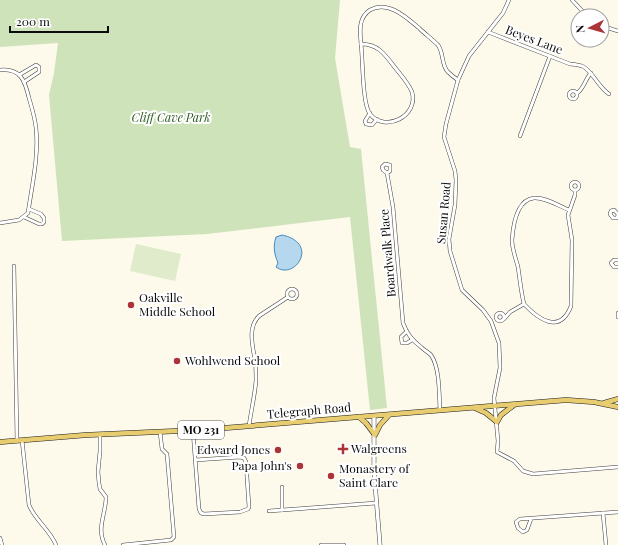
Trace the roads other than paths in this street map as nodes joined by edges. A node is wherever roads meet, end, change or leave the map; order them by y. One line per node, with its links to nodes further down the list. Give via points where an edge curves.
1 (509, 0): 4 (street, Susan Road, via 503,13)
2 (572, 0): 3 (street)
3 (580, 8)
4 (488, 32): 6 (street, Beyes Lane); 10 (street, Susan Road, via 470,54)
5 (362, 44): 10 (street, via 362,17 373,8 382,6 393,9 438,45 445,68); 14 (street, via 366,103); 15 (street, via 376,46 383,52 408,85 412,96 410,111 403,117 387,122)
6 (550, 56): 8 (street, Beyes Lane, via 582,66); 16 (street)
7 (0, 70): 9 (street, via 10,70)
8 (591, 73): 12 (street); 13 (street, Beyes Lane)
9 (19, 75): 11 (street); 11 (street, via 36,65 39,67 39,72)
10 (458, 80): 34 (street, Susan Road, via 444,137 456,180 449,239 450,251 462,290 480,305)
11 (24, 82): 20 (street, via 36,126 37,142)
12 (577, 93)
13 (608, 94)
14 (370, 113): 15 (street); 15 (street, via 366,124 372,125)
15 (377, 120)
16 (520, 136)
17 (387, 172): 35 (street, Boardwalk Place)
18 (576, 190): 19 (street)
19 (569, 210): 27 (street, via 538,198 529,199 519,208 512,241); 27 (street, via 572,270 571,306 567,315 562,320 545,321)
20 (28, 211): 21 (street); 21 (street, via 41,214 44,222 39,224)
21 (24, 217): 22 (street, via 14,222)
22 (0, 223)
23 (618, 260): 25 (street, via 611,263)
24 (14, 266): 53 (street)
25 (618, 267)
26 (288, 297): 48 (street, via 259,316 252,326 256,381)
27 (524, 304): 28 (street)
28 (510, 312): 30 (street); 33 (street)
29 (618, 312): 31 (street)
30 (501, 313): 32 (street, via 497,314); 33 (street)
31 (618, 317)
32 (496, 318): 33 (street, via 499,321); 34 (street)
33 (504, 319)
34 (490, 321): 40 (street, Susan Road, via 500,350)
35 (406, 332): 36 (street, Boardwalk Place); 36 (street, Boardwalk Place, via 401,337 402,343)
36 (412, 340): 43 (street, Boardwalk Place, via 430,354 434,361)
37 (618, 399): 38 (main road)
38 (602, 403): 39 (main road, Telegraph Road / MO 231, via 566,400); 41 (main road, Telegraph Road / MO 231)
39 (514, 404): 40 (main road, Telegraph Road / MO 231); 47 (main road)
40 (495, 406): 42 (main road, Telegraph Road / MO 231); 47 (street, Susan Road)
41 (618, 407)
42 (474, 408): 43 (main road, Telegraph Road / MO 231); 47 (main road)
43 (440, 410): 44 (main road, Telegraph Road / MO 231)
44 (389, 415): 45 (main road, Telegraph Road / MO 231); 52 (main road)
45 (374, 416): 46 (main road, Telegraph Road / MO 231); 52 (street)
46 (359, 417): 48 (main road, Telegraph Road / MO 231); 52 (main road)
47 (497, 422): 56 (street, Susan Road, via 497,452 514,461 527,473)
48 (249, 426): 49 (main road, Telegraph Road / MO 231)
49 (193, 431): 50 (main road, Telegraph Road / MO 231); 55 (street)
50 (160, 432): 51 (main road, Telegraph Road / MO 231); 68 (street, via 162,449 167,454 174,537 171,540)
51 (100, 435): 53 (main road, Telegraph Road / MO 231); 67 (street, via 98,472 100,489 106,497 101,525)
52 (375, 435): 58 (street)
53 (19, 440): 54 (main road, Telegraph Road / MO 231); 66 (street, via 28,505)
54 (0, 442)
55 (195, 460): 55 (street, via 244,458 248,509 240,512 201,513)
56 (618, 467)
57 (282, 487): 60 (street)
58 (376, 503): 60 (street); 71 (street)
59 (269, 510): 60 (street)
60 (282, 510)
61 (604, 512): 62 (street); 63 (street); 72 (street)
62 (618, 512)
63 (531, 519): 63 (street, via 520,519 516,522 518,528 522,532 527,530)
64 (0, 538): 65 (street)
65 (2, 545)
66 (56, 545)
67 (105, 545)
68 (123, 545)
69 (321, 545): 70 (street)
70 (344, 545)
71 (380, 545)
72 (606, 545)

